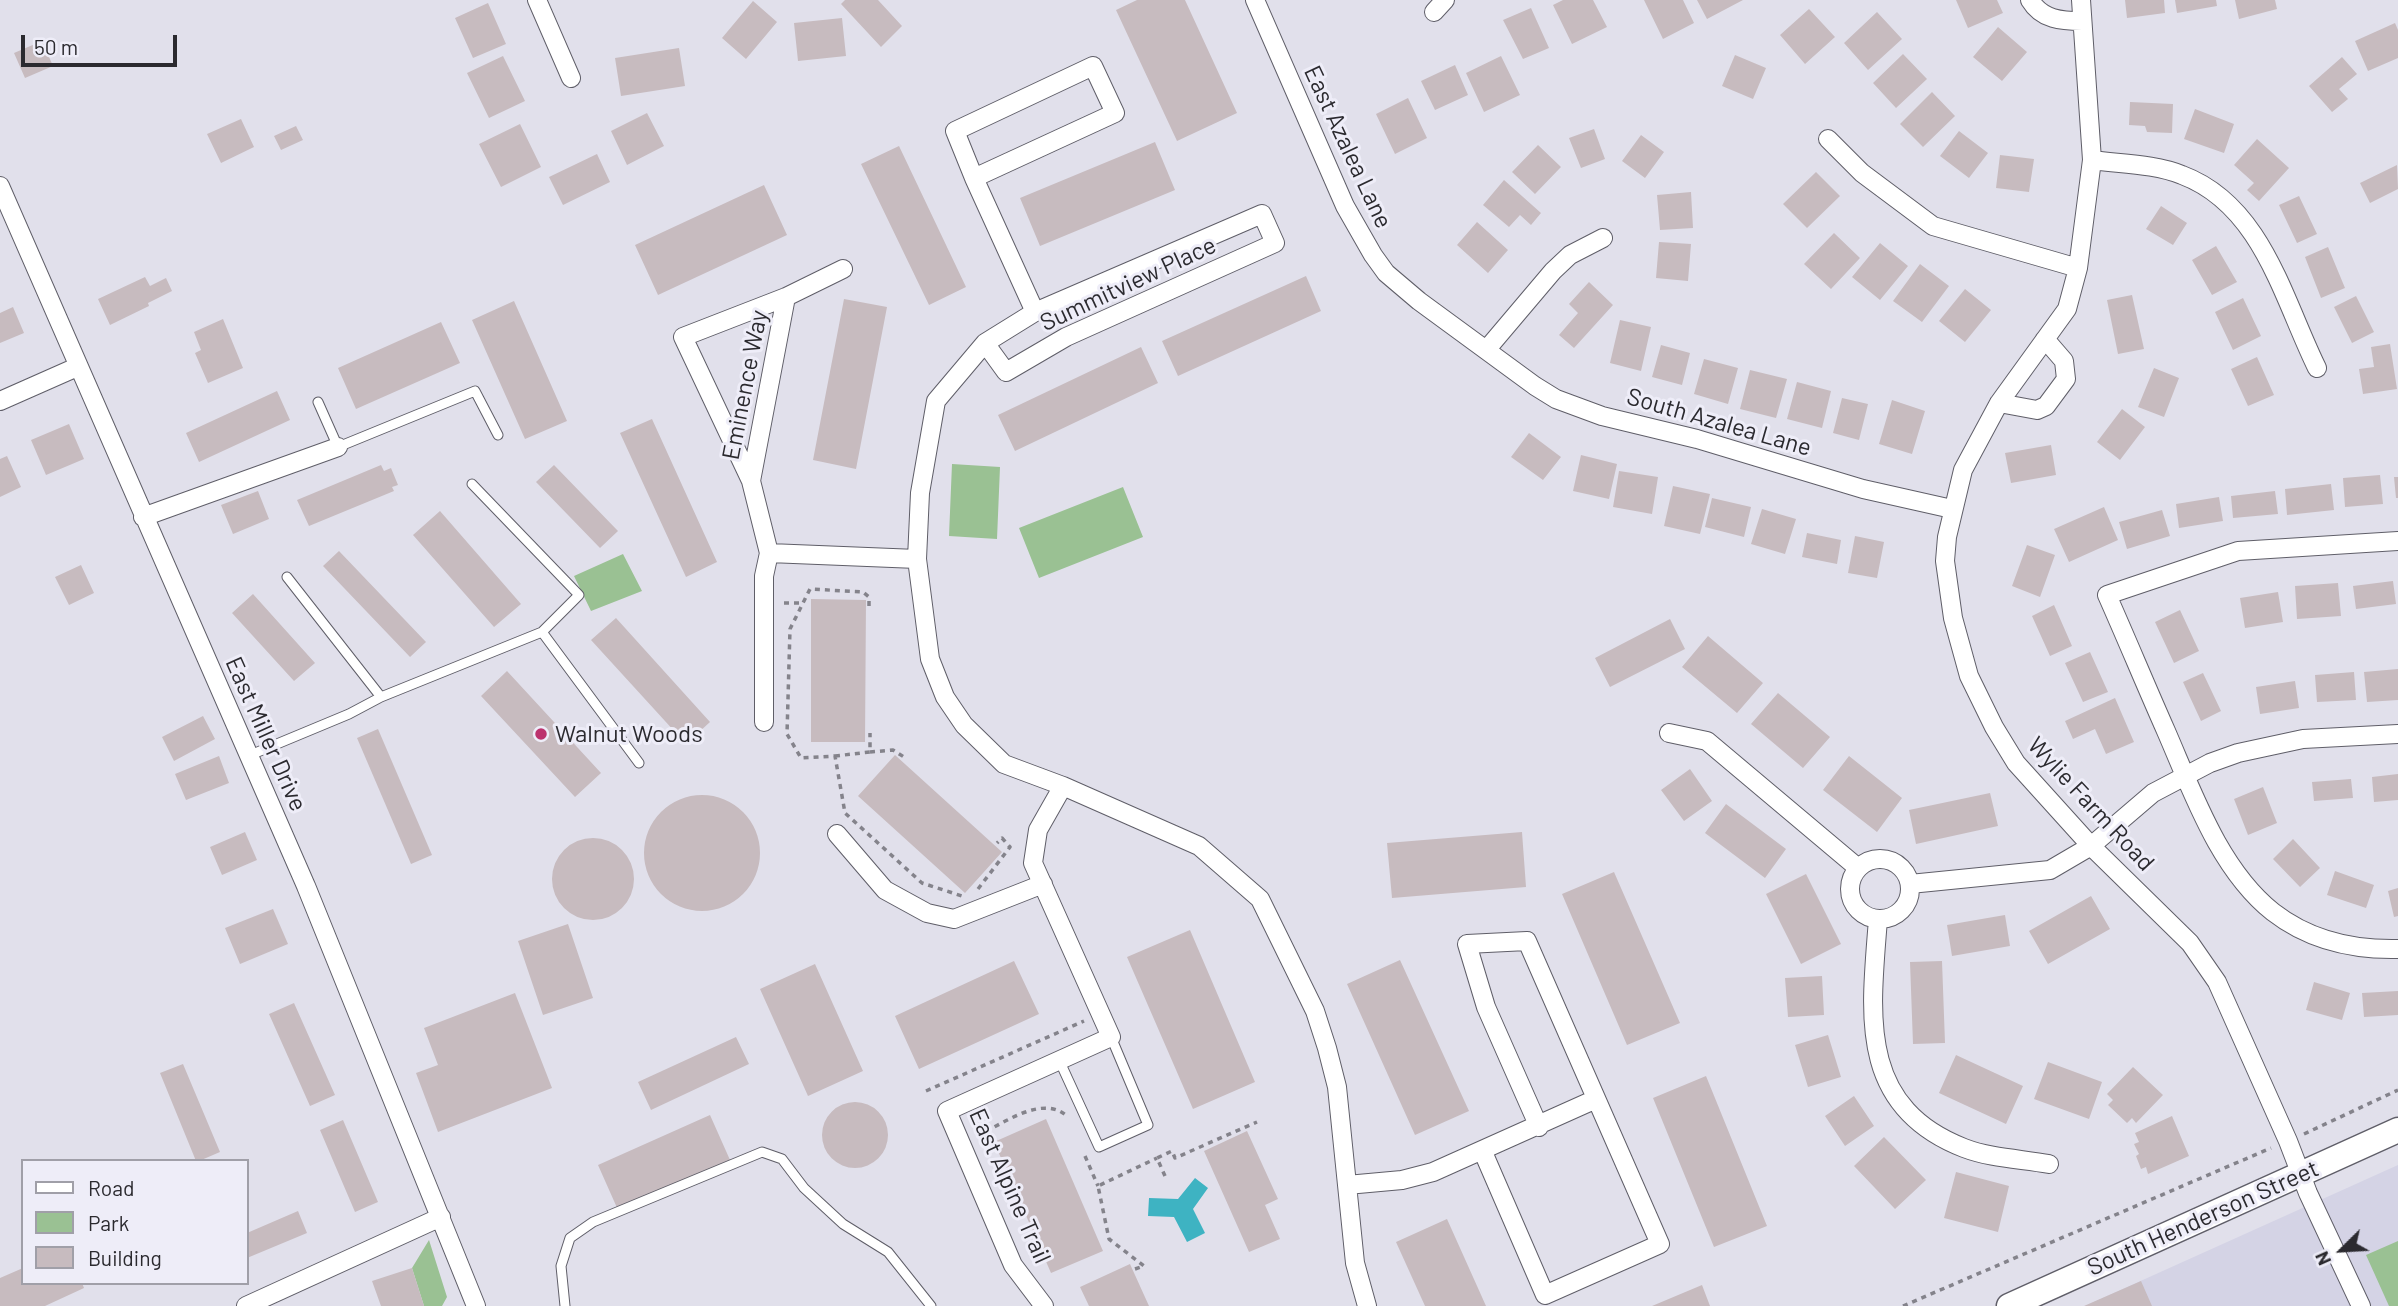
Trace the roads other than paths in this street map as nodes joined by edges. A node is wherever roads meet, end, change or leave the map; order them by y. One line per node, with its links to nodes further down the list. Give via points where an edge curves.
1 (537, 0): 6 (street)
2 (1255, 0): 18 (street, East Azalea Lane, via 1358,233 1386,273)
3 (2031, 0): 5 (street, via 2050,18)
4 (2081, 0): 5 (street, Wylie Farm Road)
5 (2082, 20): 8 (street, Wylie Farm Road)
6 (571, 78)
7 (1828, 139): 12 (street, via 1862,173 1933,226)
8 (2092, 160): 12 (street, Wylie Farm Road); 20 (street, via 2183,175 2245,221 2270,260)
9 (974, 178): 9 (street, via 955,131 1093,66 1115,113); 15 (street)
10 (0, 186): 19 (street, East Miller Drive)
11 (1603, 238): 18 (street, via 1570,255 1553,271)
12 (2078, 268): 16 (street, Wylie Farm Road, via 2067,309)
13 (843, 269): 14 (street, Eminence Way)
14 (786, 297): 26 (street, Eminence Way); 26 (street, Eminence Way, via 683,337)
15 (1035, 312): 17 (street); 17 (street, Summitview Place, via 1262,214 1275,243 1066,337 1006,372)
16 (2045, 339): 23 (street, Wylie Farm Road); 23 (street, via 2064,361 2066,379 2046,406 2037,410)
17 (985, 343): 32 (street, via 936,401 920,493)
18 (1487, 349): 28 (street, South Azalea Lane, via 1535,386 1578,408 1863,489)
19 (77, 366): 21 (street); 29 (street, East Miller Drive)
20 (2317, 368)
21 (0, 401)
22 (318, 402): 25 (lane)
23 (2000, 403): 28 (street, Wylie Farm Road, via 1963,470)
24 (498, 435): 25 (lane, via 475,391)
25 (338, 447): 29 (street)
26 (751, 481): 31 (street, Eminence Way)
27 (472, 484): 34 (lane, via 579,595)
28 (1952, 509): 44 (street, Wylie Farm Road, via 1946,570 1969,676 2016,762)
29 (143, 517): 39 (street, East Miller Drive)
30 (2398, 541): 41 (street, via 2238,551 2107,595)
31 (769, 554): 32 (street); 36 (street, Eminence Way, via 764,576)
32 (917, 559): 42 (street, via 930,659 945,697 1004,764)
33 (287, 577): 35 (lane)
34 (542, 632): 35 (lane); 40 (lane)
35 (381, 697): 39 (lane)
36 (764, 722)
37 (1669, 733): 45 (street, via 1707,741)
38 (2398, 734): 41 (street, via 2303,739 2238,753)
39 (248, 756): 59 (street, East Miller Drive)
40 (639, 763)
41 (2185, 775): 44 (street, via 2138,804); 49 (street, via 2239,876 2273,912 2308,934 2351,947)
42 (1063, 786): 46 (street, via 1038,830 1033,863); 58 (street, via 1199,846 1261,899 1310,999 1327,1048 1337,1087)
43 (837, 834): 46 (street, via 885,890 927,914 954,919)
44 (2091, 846): 47 (street, via 2050,870); 57 (street, Wylie Farm Road, via 2204,962 2230,1006)
45 (1858, 868): 47 (street, via 1875,859 1894,862); 48 (street, via 1851,895 1860,911)
46 (1043, 884): 50 (street)
47 (1910, 884): 48 (street, via 1908,902 1902,909)
48 (1878, 919): 56 (street, via 1872,1023 1882,1070 1897,1097 1930,1130 1964,1148)
49 (2398, 949)
50 (1111, 1037): 51 (street, East Alpine Trail); 51 (lane, via 1148,1125 1099,1147)
51 (1060, 1062): 64 (street, East Alpine Trail, via 947,1111 1013,1265)
52 (1596, 1099): 53 (street); 53 (street, via 1527,941 1467,944 1486,1007); 55 (street, via 1660,1244 1545,1295)
53 (1539, 1127): 55 (street)
54 (2398, 1130): 57 (street, South Henderson Street)
55 (1483, 1152): 58 (street, via 1412,1177)
56 (2049, 1164)
57 (2301, 1173): 66 (street, South Henderson Street); 67 (street, Wylie Farm Road)
58 (1347, 1185): 65 (street, via 1354,1264)
59 (441, 1217): 60 (street); 61 (street, East Miller Drive)
60 (246, 1306)
61 (476, 1306)
62 (565, 1306): 63 (lane, via 561,1266 570,1238 593,1222 762,1152 782,1159 804,1188 843,1224 888,1252)
63 (931, 1306)
64 (1044, 1306)
65 (1367, 1306)
66 (2009, 1306)
67 (2361, 1306)

